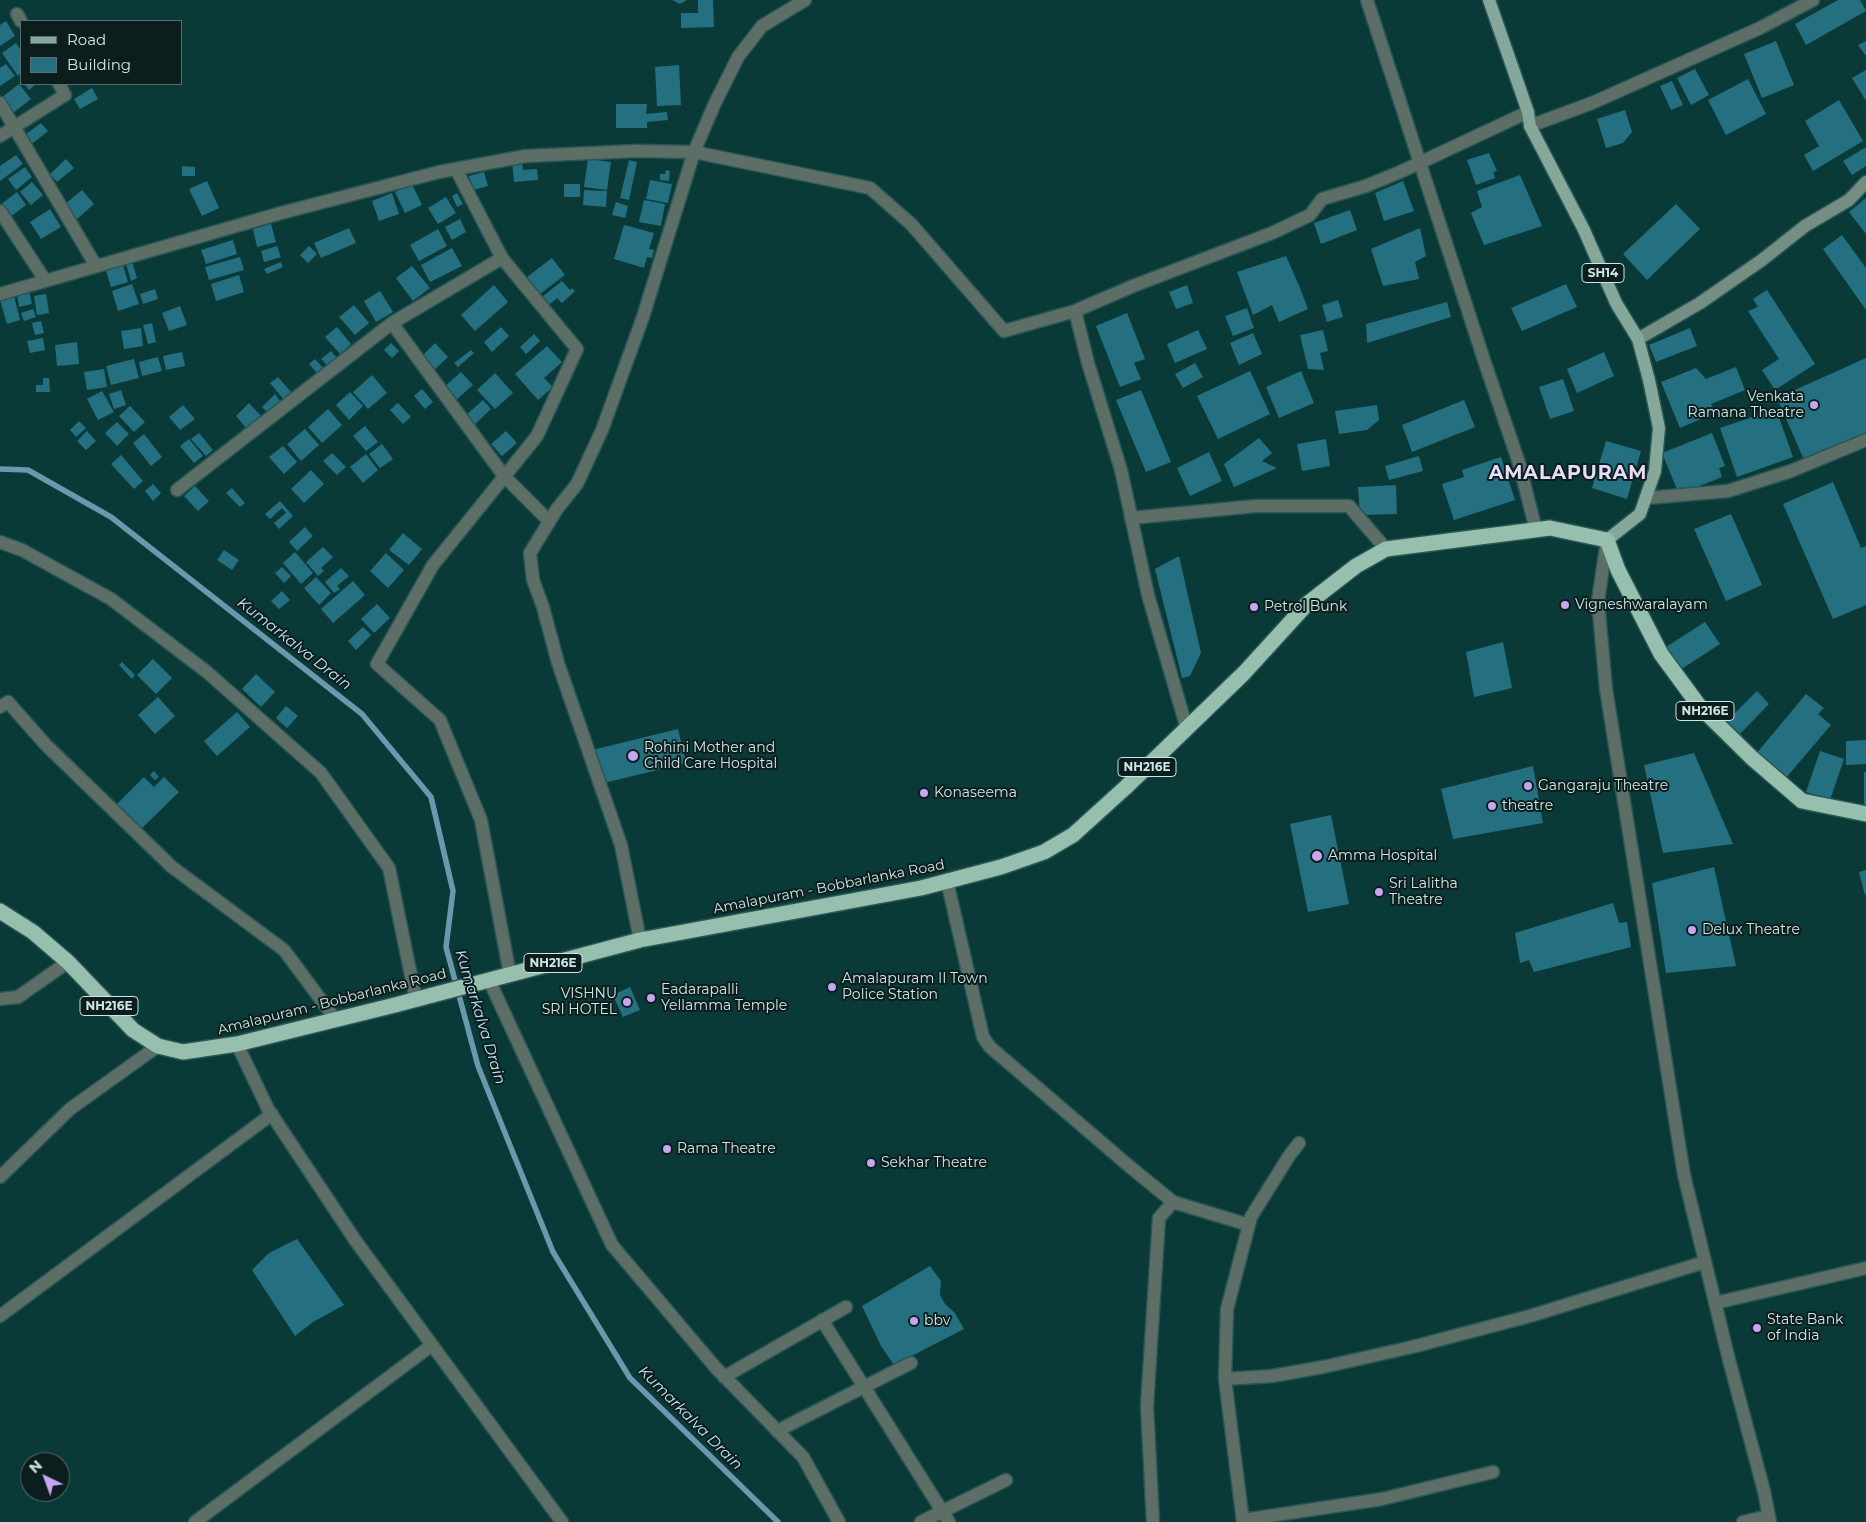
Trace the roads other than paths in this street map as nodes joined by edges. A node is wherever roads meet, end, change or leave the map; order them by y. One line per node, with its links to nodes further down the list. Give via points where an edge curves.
1 (805, 0): 11 (street, via 762,26 738,57)
2 (1367, 0): 12 (street)
3 (1489, 0): 7 (main road, SH14)
4 (1813, 0): 8 (street, via 1760,28 1610,95)
5 (60, 85): 9 (street, via 65,95)
6 (0, 103): 9 (street)
7 (1528, 112): 8 (main road, SH14); 12 (street)
8 (1530, 126): 22 (main road, SH14, via 1584,230 1616,303)
9 (14, 127): 10 (street); 17 (street)
10 (0, 136)
11 (694, 152): 13 (street, via 636,150 526,156); 20 (street, via 870,188 911,224 1004,331); 28 (street, via 643,317 602,430 577,484)
12 (1420, 164): 20 (street, via 1366,186 1322,199 1310,215); 29 (street, via 1519,463)
13 (456, 169): 16 (street); 17 (street, via 281,213)
14 (1866, 182): 22 (street, via 1849,200 1805,226 1700,303)
15 (0, 211): 18 (street)
16 (502, 258): 21 (street); 24 (street, via 577,349 537,436)
17 (96, 266): 18 (street)
18 (45, 280): 19 (street)
19 (0, 294)
20 (1076, 311): 27 (street, via 1088,364 1121,470)
21 (392, 323): 24 (street); 25 (street)
22 (1638, 340): 26 (main road, SH14, via 1659,428 1655,471)
23 (1866, 440): 26 (street, via 1791,471 1728,491)
24 (504, 476): 28 (street); 40 (street, via 433,565 378,664 440,720 481,820)
25 (178, 490)
26 (1647, 498): 30 (main road, SH14, via 1640,514)
27 (1131, 518): 32 (street, via 1256,506 1349,506); 34 (street, via 1150,604)
28 (549, 521): 38 (street, via 530,553 533,580 621,845)
29 (1536, 530): 30 (highway, Amalapuram - Bobbarlanka Road / NH216E, via 1550,528); 32 (highway, Amalapuram - Bobbarlanka Road / NH216E)
30 (1608, 540): 35 (highway, NH216E, via 1618,570 1661,654 1700,707 1802,801); 52 (street, via 1598,601 1606,690 1684,1176)
31 (0, 542): 43 (street, via 22,550 111,599 207,672 321,773 388,868)
32 (1386, 548): 34 (highway, Amalapuram - Bobbarlanka Road / NH216E, via 1356,566 1307,604 1244,673)
33 (0, 707): 44 (street, via 8,702 46,746 172,867 284,950)
34 (1186, 729): 36 (highway, Amalapuram - Bobbarlanka Road / NH216E, via 1072,835 1044,852)
35 (1866, 814)
36 (947, 881): 38 (highway, Amalapuram - Bobbarlanka Road / NH216E); 50 (street, via 983,1037 990,1047)
37 (0, 912): 39 (highway, Amalapuram - Bobbarlanka Road / NH216E, via 34,932)
38 (640, 940): 40 (highway, Amalapuram - Bobbarlanka Road / NH216E)
39 (68, 962): 42 (street, via 18,996); 46 (highway, Amalapuram - Bobbarlanka Road / NH216E, via 133,1030)
40 (510, 975): 41 (highway, Amalapuram - Bobbarlanka Road / NH216E)
41 (489, 980): 43 (highway, Amalapuram - Bobbarlanka Road / NH216E); 60 (street, via 612,1245)
42 (0, 999)
43 (416, 1000): 44 (highway, Amalapuram - Bobbarlanka Road / NH216E)
44 (336, 1020): 45 (highway, Amalapuram - Bobbarlanka Road / NH216E)
45 (237, 1044): 46 (highway, Amalapuram - Bobbarlanka Road / NH216E, via 184,1052); 47 (street)
46 (158, 1046): 49 (street, via 70,1109)
47 (272, 1114): 56 (street); 58 (street, via 355,1240)
48 (1299, 1144): 51 (street)
49 (0, 1177)
50 (1173, 1202): 51 (street); 73 (street, via 1159,1218 1147,1406)
51 (1249, 1225): 61 (street, via 1228,1308)
52 (1705, 1262): 54 (street); 61 (street, via 1530,1316 1412,1347 1289,1373)
53 (1866, 1268): 54 (street)
54 (1715, 1303): 67 (street)
55 (846, 1307): 57 (street)
56 (0, 1316)
57 (822, 1320): 60 (street); 62 (street)
58 (432, 1346): 69 (street); 70 (street)
59 (911, 1363): 62 (street)
60 (724, 1377): 63 (street)
61 (1226, 1380): 68 (street)
62 (864, 1387): 63 (street); 66 (street)
63 (778, 1431): 71 (street, via 803,1457)
64 (1493, 1472): 68 (street, via 1382,1499)
65 (1006, 1480): 66 (street)
66 (946, 1517): 72 (street)
67 (1769, 1519): 74 (street)
68 (1243, 1521)
69 (195, 1522)
70 (562, 1522)
71 (839, 1522)
72 (921, 1522)
73 (1153, 1522)
74 (1743, 1522)

